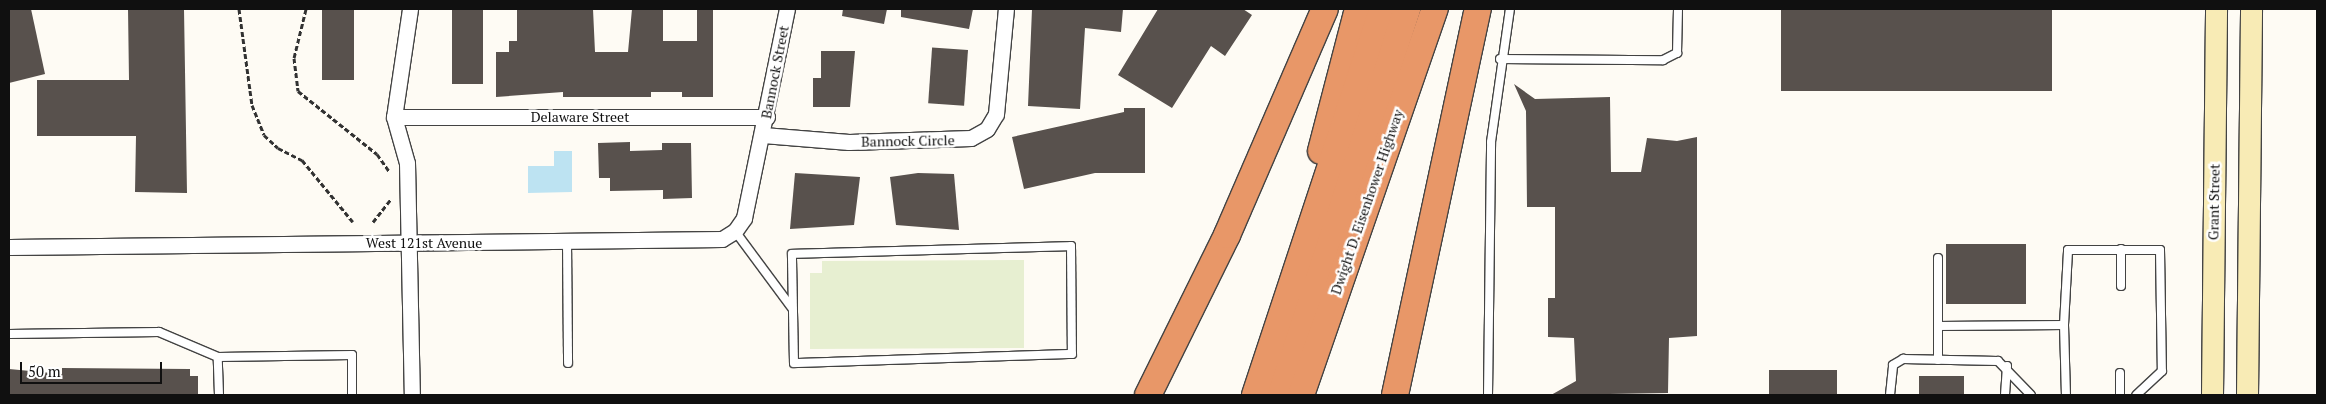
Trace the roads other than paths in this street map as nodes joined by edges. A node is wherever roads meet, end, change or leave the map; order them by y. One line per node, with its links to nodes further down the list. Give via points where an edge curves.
1 (410, 9): 15 (street)
2 (787, 9): 16 (street, Bannock Street)
3 (1006, 9): 17 (street, Bannock Circle, via 996,114 987,129 971,138 849,142)
4 (1325, 9): 37 (highway, via 1228,235)
5 (1358, 9): 38 (highway, via 1314,178)
6 (1383, 9): 39 (highway)
7 (1407, 9): 40 (highway)
8 (1435, 9): 41 (highway, Dwight D. Eisenhower Highway)
9 (1478, 9): 42 (highway)
10 (1510, 9): 14 (lane)
11 (1678, 9): 14 (lane, via 1677,52 1663,60)
12 (2216, 9): 50 (street, Grant Street)
13 (2251, 9): 51 (street)
14 (1500, 59): 43 (lane, via 1490,142)
15 (394, 117): 16 (street, Delaware Street); 20 (street, via 407,163)
16 (767, 117): 17 (street, Bannock Street)
17 (763, 135): 18 (street, via 744,218)
18 (735, 232): 19 (street, West 121st Avenue, via 702,242); 25 (lane)
19 (567, 242): 20 (street, West 121st Avenue); 31 (lane)
20 (411, 243): 21 (street, West 121st Avenue); 36 (street)
21 (9, 247)
22 (2121, 250): 24 (lane); 26 (lane, via 2068,250); 49 (lane, via 2160,250 2162,371)
23 (1938, 258): 27 (lane)
24 (2121, 286)
25 (793, 309): 25 (lane, via 794,363 1072,354 1071,246 792,254)
26 (2064, 324): 27 (lane); 47 (lane)
27 (1938, 326): 30 (lane)
28 (9, 334): 29 (lane, via 159,332)
29 (218, 356): 34 (lane); 35 (lane, via 352,355)
30 (1938, 360): 32 (lane, via 1986,360); 44 (lane, via 1903,359 1893,365)
31 (568, 363)
32 (2007, 366): 45 (lane); 46 (lane)
33 (2120, 373): 48 (lane)
34 (219, 395)
35 (352, 395)
36 (412, 395)
37 (1148, 395)
38 (1239, 395)
39 (1255, 395)
40 (1281, 395)
41 (1301, 395)
42 (1395, 395)
43 (1488, 395)
44 (1890, 395)
45 (2006, 395)
46 (2031, 395)
47 (2066, 395)
48 (2120, 395)
49 (2136, 395)
50 (2212, 395)
51 (2247, 395)

